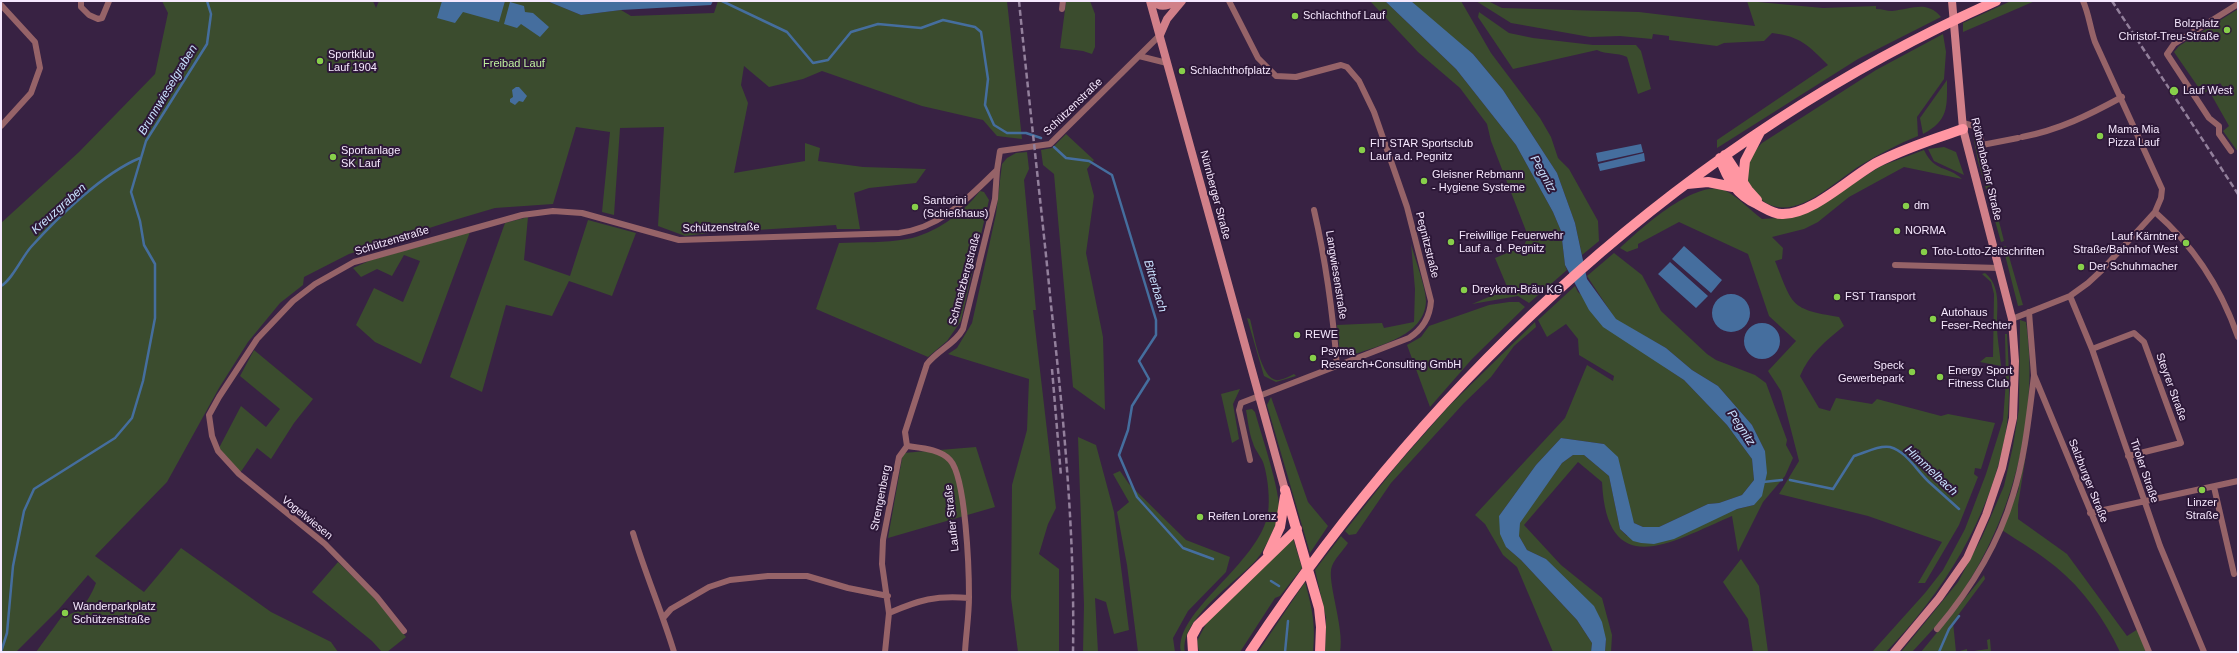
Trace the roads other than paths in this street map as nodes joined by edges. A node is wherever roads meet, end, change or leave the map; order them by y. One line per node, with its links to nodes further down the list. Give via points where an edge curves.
1 (81, 1): 2 (street, via 81,7 98,19 102,18)
2 (109, 1)
3 (1063, 1): 14 (street)
4 (1150, 1): 15 (main road, Nürnberger Straße)
5 (1154, 1): 6 (main road, via 1157,5 1163,6)
6 (1176, 1)
7 (1182, 1): 15 (main road, via 1167,19)
8 (1229, 1): 39 (street, Pegnitzstraße, via 1258,58 1276,76 1296,77 1341,65 1359,81 1374,112 1408,207 1431,301 1425,324 1416,334)
9 (1996, 1): 21 (main road, via 1879,60)
10 (2083, 1): 18 (street, via 2095,42)
11 (1953, 4): 20 (main road, Röthenbacher Straße)
12 (2238, 4): 22 (street, via 2174,44 2167,54 2209,118 2219,126 2220,134)
13 (1, 5): 19 (street, via 35,42 40,68 31,93)
14 (1062, 9)
15 (1160, 35): 16 (street, Schützenstraße); 17 (main road, Nürnberger Straße)
16 (1139, 56): 17 (street); 24 (street, Schützenstraße, via 1050,144 1000,151)
17 (1167, 63): 41 (main road, Nürnberger Straße)
18 (2122, 97): 20 (street, via 2072,123 2047,132 1982,145 1978,127); 30 (street, via 2162,189 2161,198)
19 (1, 126)
20 (1963, 126): 28 (main road, via 1880,161 1853,176 1815,204 1782,214); 32 (main road, Röthenbacher Straße)
21 (1761, 130): 23 (main road); 25 (main road, via 1745,161)
22 (2231, 152)
23 (1723, 157): 25 (main road); 26 (main road); 27 (main road, via 1725,174)
24 (996, 170): 38 (street, Schmalzbergstraße, via 996,199 963,329 958,338); 42 (street, Schützenstraße, via 959,207 939,221 916,231 679,240 582,213 553,211 522,215 354,262 314,284 284,310 257,339)
25 (1743, 180): 28 (main road, via 1748,190)
26 (1683, 185): 27 (main road, via 1708,182); 65 (main road, via 1628,228 1562,286 1480,364 1411,439 1345,518)
27 (1733, 187): 28 (main road)
28 (1766, 209)
29 (1314, 210): 39 (street, Langwiesenstraße, via 1323,248)
30 (2154, 212): 33 (street, via 2102,270); 36 (street, via 2168,223 2202,263 2228,307)
31 (1895, 265): 32 (street)
32 (1999, 268): 35 (main road, Röthenbacher Straße)
33 (2070, 296): 34 (street); 37 (street, Tiroler Straße)
34 (2029, 312): 35 (street); 40 (street, Salzburger Straße)
35 (2012, 319): 67 (main road, Röthenbacher Straße, via 2015,361 2013,418 2002,468 1986,515 1966,558 1939,598)
36 (2238, 336)
37 (2092, 349): 44 (street, Tiroler Straße); 44 (street, Steyrer Straße, via 2134,334 2144,342 2181,443)
38 (933, 357): 43 (street, Strengenberg, via 924,370 905,432)
39 (1337, 367): 41 (street, Pegnitzstraße)
40 (2034, 375): 50 (street, Salzburger Straße); 59 (street, via 2029,420 2014,495 1985,560 1955,607)
41 (1258, 396): 45 (street, via 1241,403 1239,410); 48 (main road, Nürnberger Straße)
42 (209, 416): 60 (street, Vogelwiesen, via 212,436 218,451 238,474 325,544 377,597)
43 (907, 446): 55 (street, Strengenberg, via 899,457 883,540 882,564); 56 (street, Laufer Straße, via 940,453 955,466 962,493)
44 (2128, 456): 49 (street, Tiroler Straße)
45 (1250, 460)
46 (2238, 481): 47 (street)
47 (2214, 487): 49 (street); 54 (street)
48 (1285, 490): 51 (main road); 53 (main road, via 1280,527)
49 (2143, 502): 50 (street); 69 (street, Tiroler Straße)
50 (2090, 512): 68 (street, Salzburger Straße, via 2134,611)
51 (1298, 532): 53 (main road); 66 (main road, via 1316,598 1321,627)
52 (633, 533): 58 (street, via 648,581)
53 (1260, 565): 64 (main road, via 1198,625 1192,636)
54 (2234, 574)
55 (888, 596): 57 (street, Strengenberg); 58 (street, via 808,576 768,576 730,580 709,587 671,609)
56 (969, 598): 57 (street, via 929,598); 63 (street, Laufer Straße)
57 (889, 613): 62 (street, Strengenberg)
58 (664, 617): 61 (street)
59 (1937, 629)
60 (404, 631)
61 (674, 652)
62 (885, 652)
63 (965, 652)
64 (1193, 652)
65 (1250, 652)
66 (1320, 652)
67 (1894, 652)
68 (2149, 652)
69 (2204, 652)

